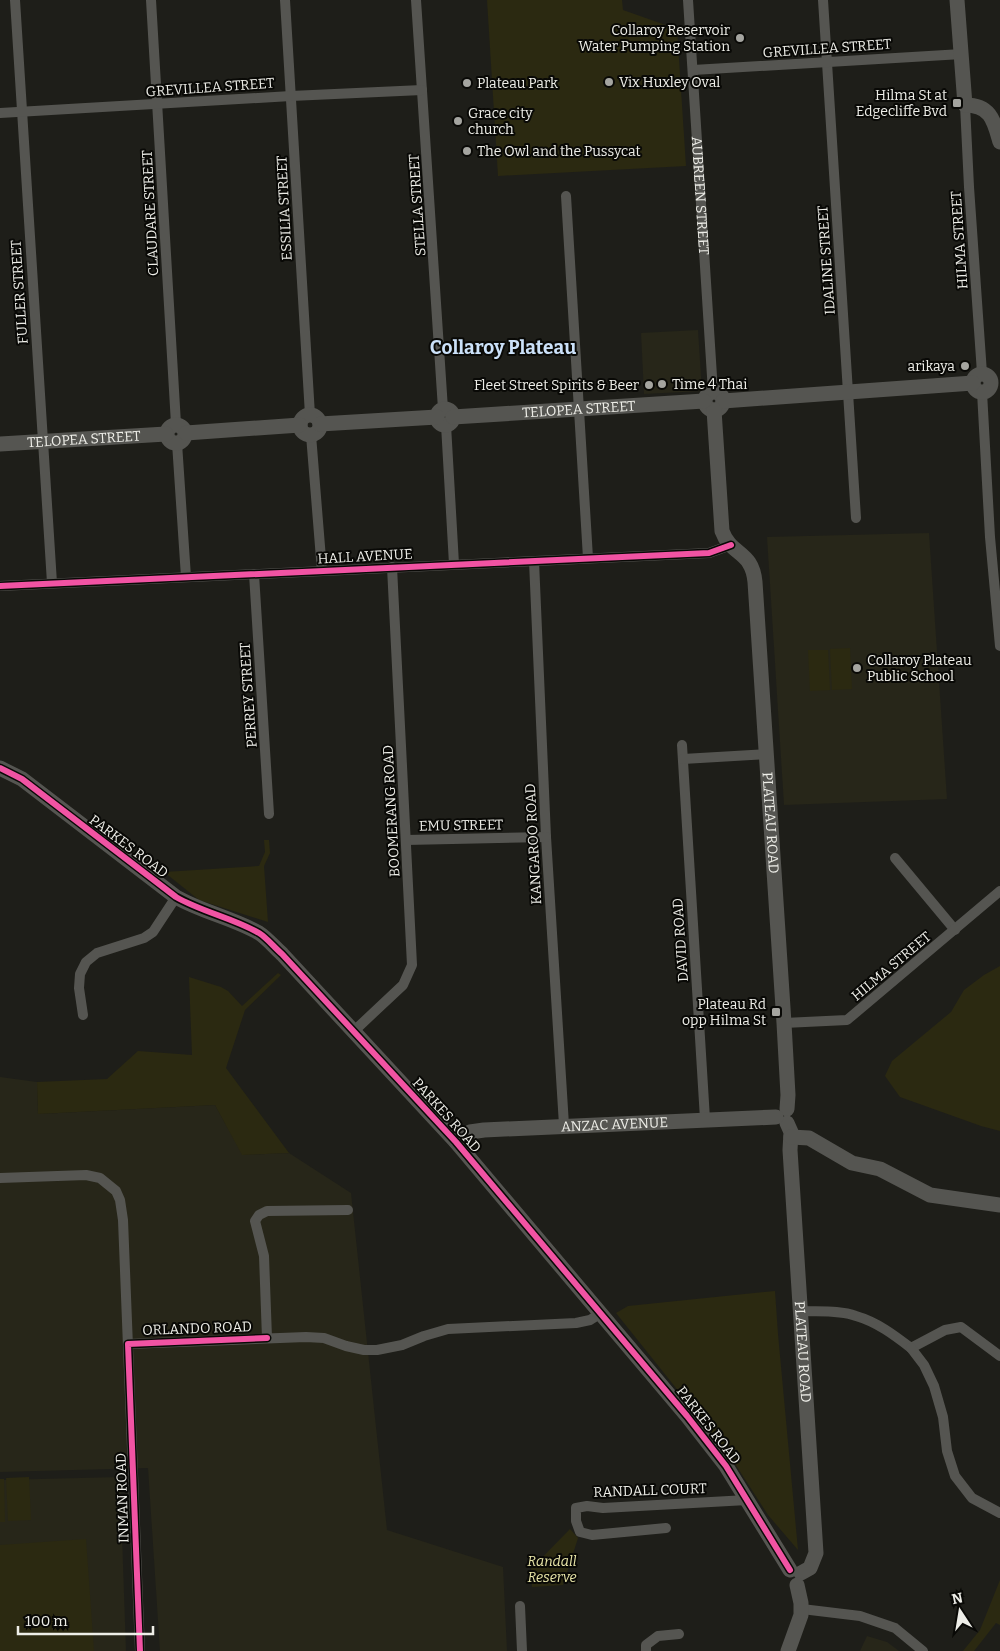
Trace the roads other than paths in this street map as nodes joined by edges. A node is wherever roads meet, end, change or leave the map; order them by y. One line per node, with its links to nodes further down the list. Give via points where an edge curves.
1 (15, 0): 15 (street, FULLER STREET)
2 (150, 0): 13 (street, CLAUDARE STREET)
3 (285, 0): 12 (street, ESSILIA STREET)
4 (416, 0): 11 (street, STELLA STREET)
5 (688, 0): 10 (street, AUBREEN STREET)
6 (823, 0): 9 (street, IDALINE STREET)
7 (957, 0): 8 (street)
8 (962, 54): 9 (street, GREVILLEA STREET); 14 (street)
9 (827, 62): 10 (street, GREVILLEA STREET); 20 (street, IDALINE STREET)
10 (693, 70): 21 (street, AUBREEN STREET)
11 (422, 90): 12 (street, GREVILLEA STREET); 23 (street, STELLA STREET)
12 (291, 96): 13 (street, GREVILLEA STREET); 24 (street, ESSILIA STREET)
13 (157, 104): 15 (street, GREVILLEA STREET); 25 (street, CLAUDARE STREET)
14 (966, 105): 17 (street, via 978,106 989,114); 19 (street, HILMA STREET, via 969,187)
15 (21, 112): 16 (street, GREVILLEA STREET); 26 (street, FULLER STREET)
16 (0, 113)
17 (1000, 142)
18 (566, 196): 22 (street)
19 (986, 383): 20 (street, TELOPEA STREET); 39 (street, HILMA STREET, via 990,537)
20 (848, 392): 21 (street, TELOPEA STREET); 28 (street, IDALINE STREET)
21 (714, 401): 22 (street, TELOPEA STREET); 29 (street, AUBREEN STREET, via 722,531)
22 (579, 409): 23 (street, TELOPEA STREET); 30 (street)
23 (445, 417): 24 (street, TELOPEA STREET); 32 (street, STELLA STREET)
24 (311, 425): 25 (street, TELOPEA STREET); 34 (street, ESSILIA STREET)
25 (176, 434): 26 (street, TELOPEA STREET); 36 (street, CLAUDARE STREET)
26 (42, 442): 27 (street, TELOPEA STREET); 37 (street, FULLER STREET)
27 (0, 444)
28 (856, 518)
29 (731, 545): 30 (street, HALL AVENUE, via 709,553); 42 (street, PLATEAU ROAD, via 750,563 755,575)
30 (588, 558): 31 (street, HALL AVENUE)
31 (534, 561): 32 (street, HALL AVENUE); 46 (street, KANGAROO ROAD)
32 (454, 564): 33 (street, HALL AVENUE)
33 (392, 567): 34 (street, HALL AVENUE); 47 (street, BOOMERANG ROAD)
34 (322, 571): 35 (street, HALL AVENUE)
35 (254, 574): 36 (street, HALL AVENUE); 45 (street, PERREY STREET)
36 (186, 577): 37 (street, HALL AVENUE)
37 (52, 583): 38 (street, HALL AVENUE)
38 (0, 586)
39 (998, 602): 40 (street, HILMA STREET)
40 (1000, 646)
41 (682, 746): 43 (street, DAVID ROAD)
42 (767, 754): 43 (street); 53 (street, PLATEAU ROAD)
43 (683, 759): 55 (street, DAVID ROAD)
44 (0, 768): 50 (street, PARKES ROAD, via 22,779)
45 (269, 814)
46 (546, 837): 47 (street, EMU STREET); 57 (street, KANGAROO ROAD)
47 (406, 840): 54 (street, BOOMERANG ROAD, via 412,965 403,985)
48 (895, 858): 51 (street)
49 (1000, 891): 51 (street, HILMA STREET)
50 (176, 898): 52 (street, via 153,932 97,953 86,962 80,974 79,988); 54 (street, PARKES ROAD, via 260,934)
51 (955, 930): 53 (street, HILMA STREET, via 848,1020)
52 (83, 1015)
53 (784, 1022): 56 (street, PLATEAU ROAD, via 788,1095)
54 (354, 1031): 58 (street, PARKES ROAD)
55 (706, 1119): 56 (street, ANZAC AVENUE); 57 (street, ANZAC AVENUE)
56 (785, 1122): 60 (street, ANZAC AVENUE, via 852,1163 880,1169 930,1195); 62 (street, PLATEAU ROAD, via 790,1150)
57 (564, 1125): 58 (street, ANZAC AVENUE, via 474,1131)
58 (456, 1142): 63 (street, PARKES ROAD)
59 (0, 1178): 65 (street, INMAN ROAD, via 86,1175 100,1178 116,1191 123,1220)
60 (1000, 1205)
61 (348, 1210): 64 (street, via 267,1211 255,1221 264,1256)
62 (801, 1311): 66 (street, via 856,1316 883,1328); 71 (street, PLATEAU ROAD, via 816,1553 810,1568)
63 (601, 1313): 64 (street, ORLANDO ROAD, via 576,1323 448,1329 377,1350 346,1346 324,1338); 68 (street, PARKES ROAD, via 708,1441)
64 (268, 1338): 65 (street, ORLANDO ROAD)
65 (128, 1344): 75 (street, INMAN ROAD)
66 (911, 1348): 67 (street, via 945,1330 961,1327); 69 (street, via 934,1386 954,1476 972,1498)
67 (1000, 1356)
68 (747, 1500): 70 (street, RANDALL COURT, via 576,1508 576,1522 580,1532 586,1534); 71 (street, PARKES ROAD)
69 (1000, 1512)
70 (666, 1528)
71 (796, 1576): 73 (street, PARKES ROAD)
72 (520, 1606): 76 (street)
73 (802, 1609): 78 (street, PARKES ROAD); 79 (street, via 860,1616 894,1628)
74 (679, 1634): 77 (street, via 658,1636 646,1645)
75 (140, 1651)
76 (522, 1651)
77 (646, 1651)
78 (788, 1651)
79 (923, 1651)

